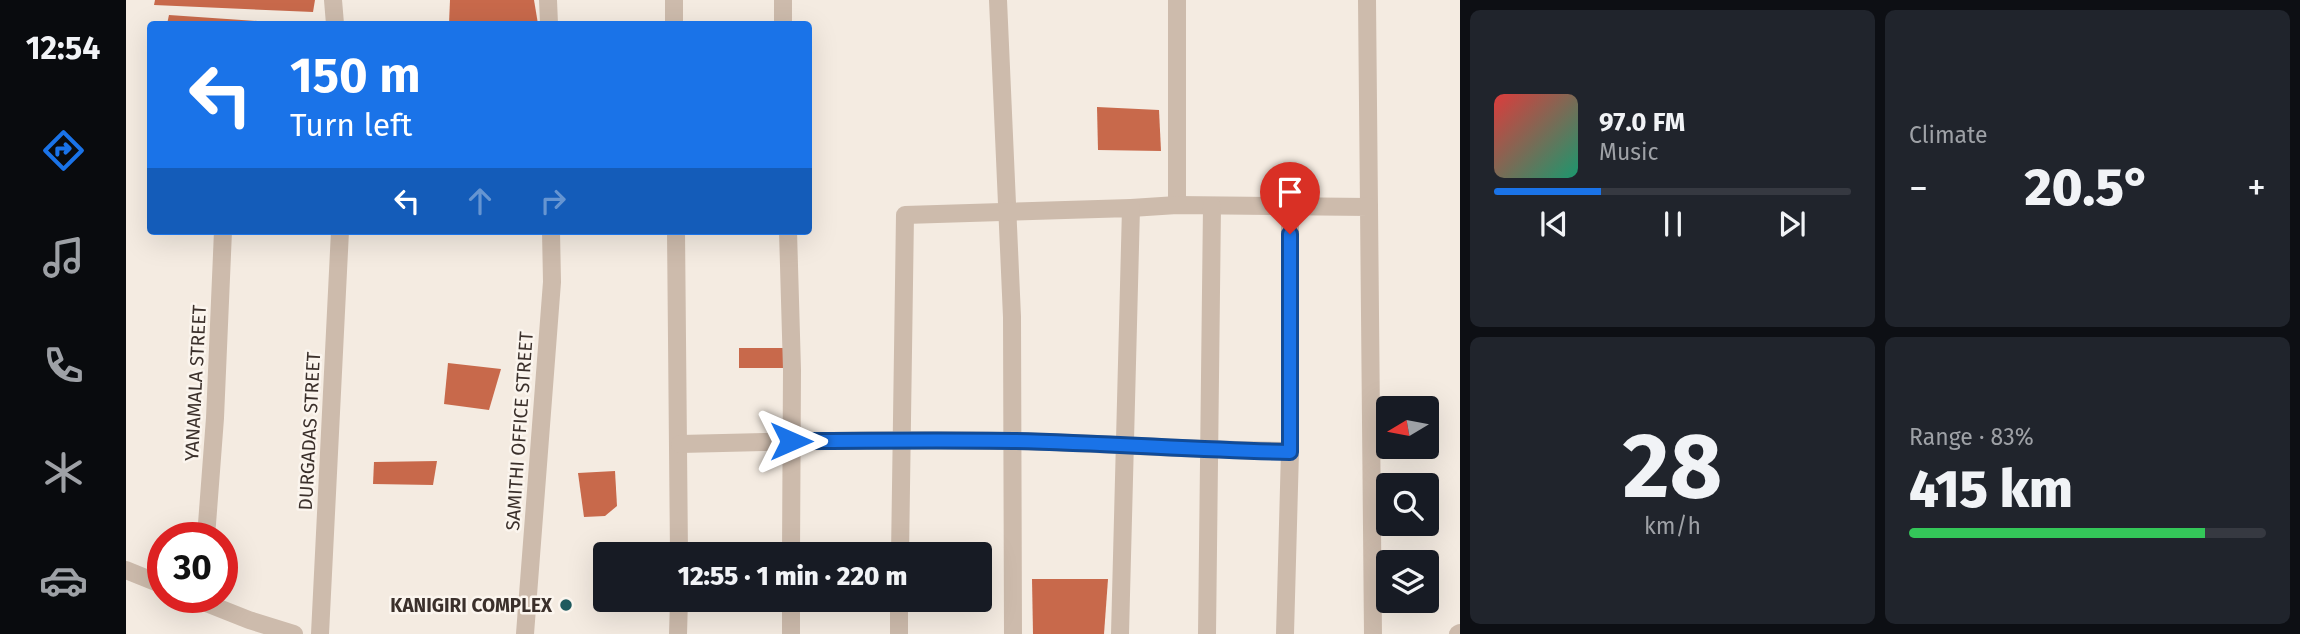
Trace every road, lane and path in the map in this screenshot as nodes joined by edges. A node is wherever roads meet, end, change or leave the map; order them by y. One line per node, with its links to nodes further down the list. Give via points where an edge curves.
1 (334, 0): 8 (street)
2 (548, 0): 9 (street)
3 (674, 0): 10 (street)
4 (783, 0): 11 (street)
5 (998, 0): 17 (street)
6 (1177, 0): 12 (street)
7 (1367, 0): 15 (street)
8 (335, 21)
9 (550, 21)
10 (674, 21)
11 (783, 21)
12 (1177, 205): 13 (street); 16 (street)
13 (1212, 206): 14 (street); 28 (street)
14 (1290, 206): 15 (street); 29 (street)
15 (1369, 207): 50 (street)
16 (1131, 208): 17 (street); 27 (street)
17 (1008, 214): 24 (street, via 905,215); 25 (street)
18 (223, 235): 30 (street, YANAMALA STREET)
19 (340, 235): 41 (street, DURGADAS STREET)
20 (551, 235): 42 (street, SAMITHI OFFICE STREET, via 551,295)
21 (677, 235): 26 (street)
22 (788, 235): 23 (street)
23 (791, 441): 24 (street); 26 (street); 32 (street)
24 (902, 441): 25 (street); 33 (street)
25 (1013, 441): 27 (street); 46 (street)
26 (680, 444): 31 (street)
27 (1126, 445): 28 (street); 47 (street)
28 (1208, 451): 29 (street); 48 (street)
29 (1290, 452): 49 (street)
30 (207, 522)
31 (679, 542)
32 (791, 542)
33 (900, 542)
34 (126, 570): 35 (street)
35 (147, 579)
36 (679, 612): 43 (street)
37 (791, 612): 44 (street)
38 (899, 612): 45 (street)
39 (232, 613): 40 (street)
40 (294, 634)
41 (320, 634)
42 (525, 634)
43 (678, 634)
44 (790, 634)
45 (899, 634)
46 (1013, 634)
47 (1120, 634)
48 (1207, 634)
49 (1285, 634)
50 (1373, 634)

